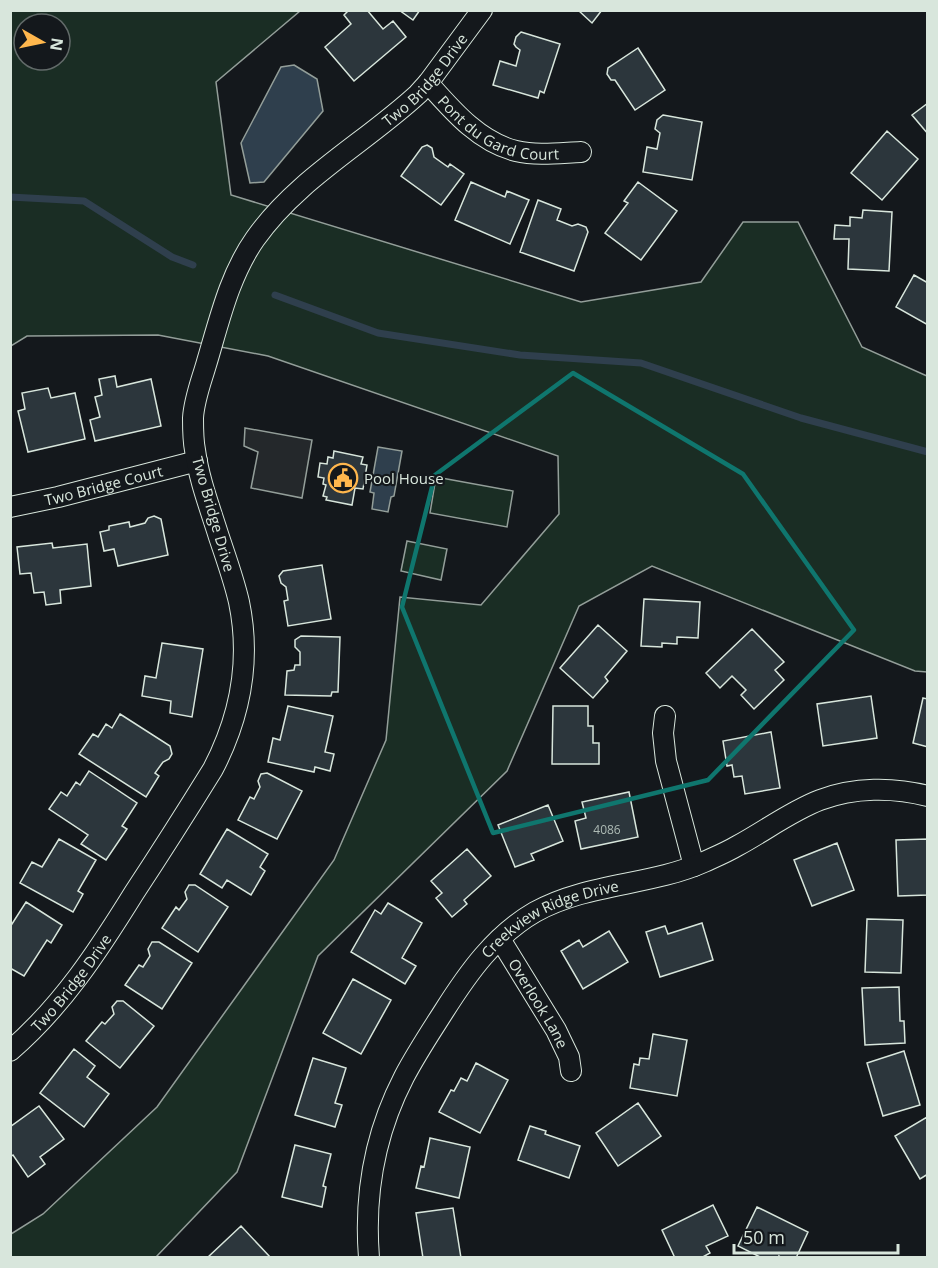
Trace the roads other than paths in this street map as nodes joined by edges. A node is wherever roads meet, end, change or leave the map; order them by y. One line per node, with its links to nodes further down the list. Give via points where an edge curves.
1 (482, 10): 2 (street, Two Bridge Drive)
2 (428, 83): 3 (street, Pont du Gard Court, via 460,117 496,144 529,153); 4 (street, Two Bridge Drive, via 289,200 267,223 244,258 228,293 196,399 193,417)
3 (581, 152)
4 (197, 461): 5 (street, Two Bridge Court); 10 (street, Two Bridge Drive, via 242,619 242,681 227,741 94,956 52,1010)
5 (10, 507)
6 (665, 716): 8 (street, via 666,760)
7 (927, 796): 8 (street, Creekview Ridge Drive, via 864,789 822,799)
8 (694, 866): 9 (street, Creekview Ridge Drive, via 565,899 535,912)
9 (500, 939): 11 (street, Overlook Lane, via 556,1030); 12 (street, Creekview Ridge Drive, via 456,992 414,1058 393,1101 373,1168)
10 (10, 1051)
11 (571, 1071)
12 (369, 1257)

